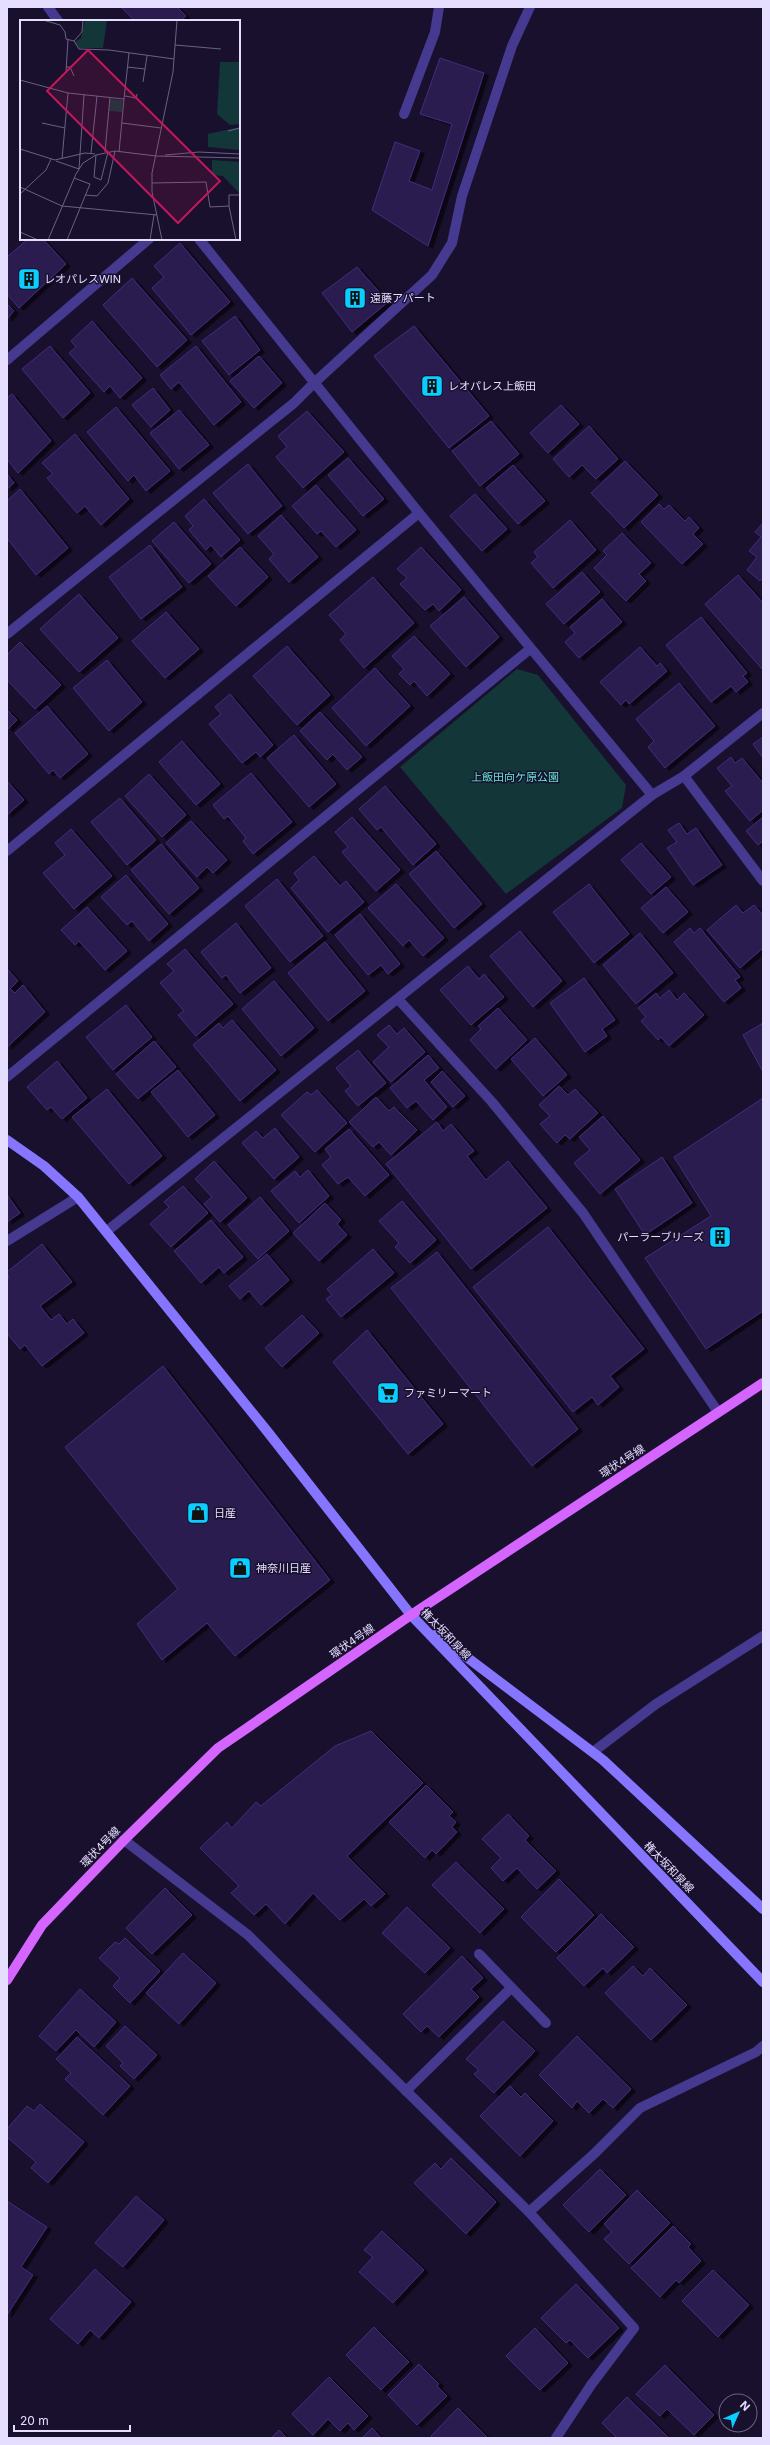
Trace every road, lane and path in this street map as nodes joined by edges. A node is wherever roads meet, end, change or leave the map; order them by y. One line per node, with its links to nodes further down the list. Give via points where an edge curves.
1 (48, 7): 4 (street)
2 (439, 7): 5 (street, via 435,32)
3 (530, 7): 9 (street, via 512,46 462,196 452,242 432,276)
4 (57, 20)
5 (404, 114)
6 (148, 240): 8 (street)
7 (200, 240): 9 (street)
8 (7, 360)
9 (314, 383): 10 (street); 11 (street, via 294,403)
10 (419, 513): 12 (street); 16 (street)
11 (7, 634)
12 (530, 649): 15 (street); 19 (street)
13 (763, 713): 14 (street)
14 (684, 776): 15 (street); 17 (street)
15 (652, 795): 18 (street)
16 (7, 851)
17 (763, 881)
18 (398, 999): 22 (street); 25 (street, via 492,1102 583,1213)
19 (7, 1077)
20 (7, 1141): 21 (street, via 44,1166)
21 (78, 1197): 22 (street); 23 (street)
22 (107, 1231): 26 (street)
23 (7, 1241)
24 (763, 1382): 25 (main road, 環状4号線)
25 (718, 1412): 26 (main road, 環状4号線)
26 (410, 1615): 28 (street, 権太坂和泉線); 29 (main road, 環状4号線, via 218,1748); 33 (street, 権太坂和泉線)
27 (763, 1636): 28 (street, via 656,1704)
28 (593, 1752): 30 (street, 権太坂和泉線)
29 (124, 1840): 32 (main road, 環状4号線, via 42,1925); 37 (street, via 248,1935)
30 (763, 1909)
31 (479, 1954): 34 (street)
32 (7, 1980)
33 (763, 1982)
34 (511, 1988): 35 (street); 37 (street)
35 (546, 2023)
36 (763, 2046): 38 (street, via 756,2052 640,2108 594,2154)
37 (406, 2091): 38 (street)
38 (529, 2212): 39 (street, via 634,2328 591,2385)
39 (556, 2438)

